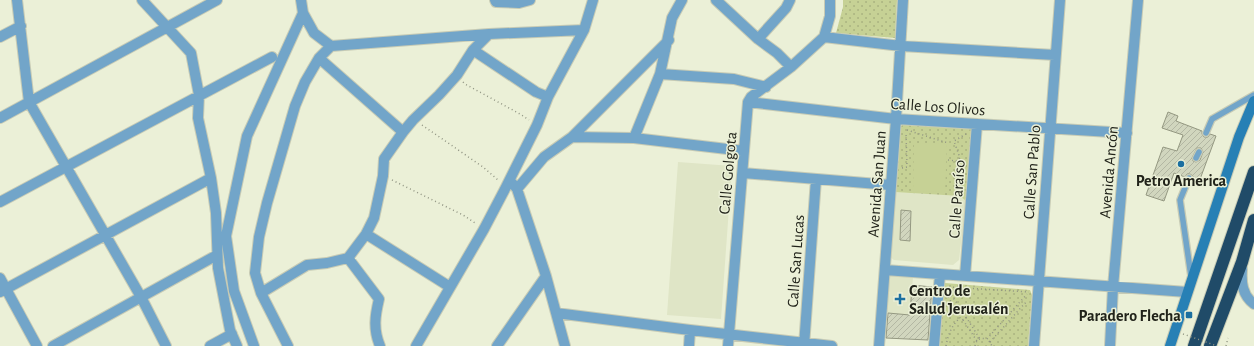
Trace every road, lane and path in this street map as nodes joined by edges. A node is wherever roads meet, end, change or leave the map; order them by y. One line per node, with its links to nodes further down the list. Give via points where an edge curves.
1 (17, 0): 16 (street)
2 (142, 0): 17 (street)
3 (217, 0): 17 (street)
4 (301, 0): 15 (street)
5 (495, 0): 6 (street, via 518,3)
6 (530, 0)
7 (592, 0): 18 (street)
8 (682, 0): 23 (street, via 672,18)
9 (716, 0): 22 (street)
10 (790, 0): 22 (street)
11 (830, 0): 21 (street, via 830,16)
12 (903, 0): 25 (street, Avenida San Juan)
13 (1060, 0): 27 (street, Calle San Pablo)
14 (1138, 0): 48 (street, Avenida Ancón)
15 (303, 13): 24 (street, via 314,33); 112 (street, via 247,136 226,236 234,291)
16 (21, 26): 20 (street); 38 (street)
17 (167, 27): 34 (street, via 191,53); 38 (street)
18 (584, 30): 19 (street); 36 (street)
19 (488, 34): 24 (street); 26 (street)
20 (0, 36)
21 (824, 36): 25 (street); 30 (street)
22 (758, 39): 30 (street)
23 (669, 40): 31 (street); 49 (street)
24 (331, 46): 29 (street)
25 (901, 46): 27 (street); 42 (street, Avenida San Juan)
26 (473, 50): 32 (street); 36 (street, via 536,92)
27 (1055, 55): 45 (street, Calle San Pablo)
28 (272, 57): 34 (street)
29 (319, 58): 46 (street); 88 (street, via 295,106 267,203 255,273)
30 (791, 67): 33 (street)
31 (660, 74): 33 (street, via 734,79); 50 (street)
32 (456, 75): 41 (street); 43 (path, via 465,84)
33 (766, 87): 39 (street)
34 (199, 94): 57 (street); 61 (street, via 198,118)
35 (1254, 95): 47 (lane, via 1212,119)
36 (548, 97): 43 (street)
37 (1254, 101): 81 (main road, via 1238,137)
38 (29, 102): 40 (street); 57 (street)
39 (748, 102): 42 (street, Calle Los Olivos); 52 (street, Calle Golgota)
40 (0, 118)
41 (413, 120): 46 (street); 64 (path)
42 (896, 124): 44 (street, Calle Los Olivos); 51 (path, via 905,130); 65 (street, Avenida San Juan)
43 (537, 125): 64 (street)
44 (977, 128): 45 (street, Calle Los Olivos); 56 (path, via 954,141 960,158); 66 (street, Calle Paraíso)
45 (1049, 129): 48 (street, Calle Los Olivos); 82 (street, Calle San Pablo)
46 (403, 132): 60 (street, via 384,159)
47 (1206, 132)
48 (1127, 133): 84 (street, Avenida Ancón)
49 (572, 137): 50 (street); 67 (street, via 544,157)
50 (634, 138): 52 (street)
51 (948, 142)
52 (744, 151): 59 (street, Calle Golgota)
53 (1199, 152): 54 (lane)
54 (1196, 158)
55 (948, 160): 56 (path)
56 (956, 161): 66 (path, via 967,184)
57 (66, 166): 68 (street); 72 (street)
58 (1254, 172): 129 (highway)
59 (743, 173): 63 (street); 100 (street, Calle Golgota)
60 (383, 176): 70 (path, via 463,215); 71 (street, via 374,218)
61 (211, 178): 72 (street); 73 (street, via 216,213)
62 (1189, 178): 81 (lane, via 1180,200)
63 (816, 179): 65 (street); 106 (street, Calle San Lucas)
64 (508, 183): 67 (street); 70 (street)
65 (890, 185): 76 (street, Avenida San Juan)
66 (972, 185): 79 (street, Calle Paraíso)
67 (517, 189): 78 (street)
68 (0, 202)
69 (1254, 220): 75 (highway)
70 (484, 229): 83 (street)
71 (366, 234): 74 (street); 83 (street)
72 (106, 235): 85 (street); 89 (street)
73 (217, 255): 89 (street); 98 (street)
74 (348, 258): 88 (street, via 307,265); 114 (street, via 379,299 375,325)
75 (1242, 262): 91 (street, via 1241,283 1246,296); 130 (highway)
76 (884, 270): 77 (street); 121 (street, Avenida San Juan)
77 (940, 274): 79 (street); 122 (street)
78 (546, 276): 92 (street); 116 (street)
79 (965, 276): 82 (street)
80 (0, 278): 85 (street)
81 (1192, 278): 87 (main road)
82 (1039, 282): 84 (street); 126 (street, Calle San Pablo)
83 (450, 287): 115 (street)
84 (1113, 287): 87 (street); 127 (street, Avenida Ancón)
85 (3, 290): 107 (street)
86 (1030, 292): 93 (path, via 946,287); 103 (path); 105 (path, via 1031,297)
87 (1187, 292): 128 (main road)
88 (261, 293): 113 (street)
89 (141, 297): 108 (street); 109 (street)
90 (948, 297): 94 (path)
91 (1253, 300)
92 (556, 313): 97 (street); 117 (street)
93 (964, 313): 94 (path); 95 (path)
94 (960, 317): 96 (path); 123 (path, via 950,331)
95 (966, 317): 96 (path); 102 (path)
96 (964, 320): 104 (path)
97 (690, 330): 100 (street); 118 (street)
98 (232, 334): 110 (street); 111 (street)
99 (1183, 334): 131 (path, bridge)
100 (728, 335): 106 (street); 119 (street, Calle Golgota)
101 (1228, 338): 132 (path)
102 (980, 339): 103 (path); 104 (path)
103 (987, 339): 105 (path)
104 (977, 341): 124 (path)
105 (990, 342): 125 (path)
106 (804, 344): 120 (street)
107 (38, 346)
108 (52, 346)
109 (166, 346)
110 (210, 346)
111 (237, 346)
112 (254, 346)
113 (288, 346)
114 (380, 346)
115 (416, 346)
116 (497, 346)
117 (565, 346)
118 (689, 346)
119 (728, 346)
120 (832, 346)
121 (879, 346)
122 (934, 346)
123 (946, 346)
124 (975, 346)
125 (992, 346)
126 (1034, 346)
127 (1110, 346)
128 (1170, 346)
129 (1194, 346)
130 (1210, 346)
131 (1217, 346)
132 (1226, 346)

